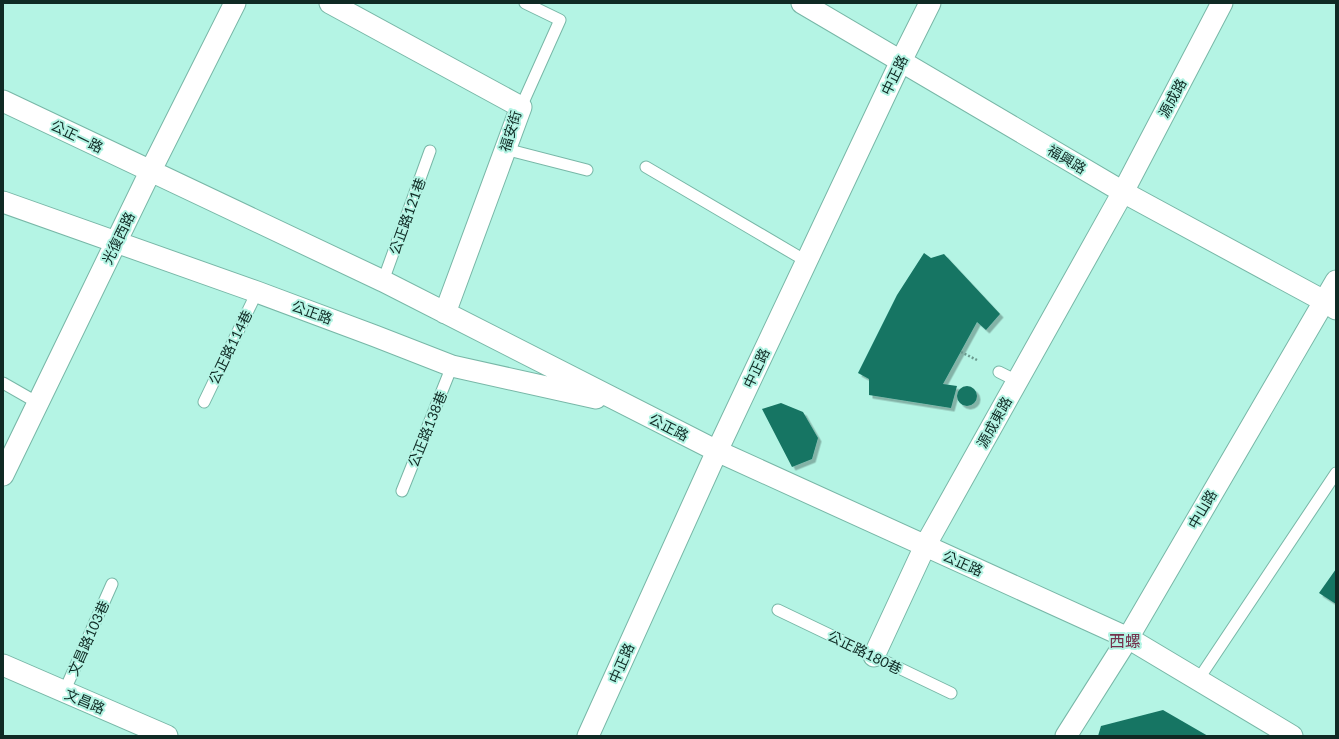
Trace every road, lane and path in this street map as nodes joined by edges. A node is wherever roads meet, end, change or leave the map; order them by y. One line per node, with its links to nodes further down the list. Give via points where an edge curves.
1 (235, 3): 14 (street, 光復西路)
2 (330, 3): 9 (street, 福安街)
3 (525, 3): 9 (lane, via 560,20)
4 (802, 3): 7 (street, 福興路)
5 (930, 3): 7 (street, 中正路)
6 (1222, 3): 15 (street, 源成路)
7 (901, 61): 15 (street, 福興路); 18 (street, 中正路)
8 (3, 101): 14 (street, 公正一路)
9 (521, 107): 10 (street, 福安街)
10 (505, 149): 13 (lane); 23 (street, 福安街)
11 (430, 151): 19 (lane, 公正路121巷)
12 (646, 166): 18 (lane)
13 (587, 170)
14 (150, 172): 17 (street, 光復西路); 19 (street, 公正路)
15 (1123, 192): 22 (street, 福興路); 35 (street, 源成東路, via 1008,376)
16 (3, 202): 17 (street, 公正路)
17 (116, 242): 21 (street, 公正路); 29 (street, 光復西路)
18 (806, 261): 31 (street, 中正路)
19 (383, 281): 23 (street, 公正路)
20 (1336, 281): 22 (street, 中山路)
21 (257, 292): 26 (street, 公正路); 28 (lane, 公正路114巷)
22 (1330, 305): 38 (street, 中山路)
23 (445, 313): 30 (street, 公正路)
24 (961, 352): 25 (path)
25 (977, 360)
26 (452, 366): 30 (street, 公正路); 34 (lane, 公正路138巷)
27 (3, 383): 29 (lane)
28 (204, 402)
29 (38, 404): 33 (street, 光復西路)
30 (626, 405): 31 (street, 公正路)
31 (717, 452): 35 (street, 公正路); 45 (street, 中正路)
32 (1336, 473): 41 (lane)
33 (3, 475)
34 (402, 491)
35 (925, 546): 38 (street, 公正路); 39 (street, 源成東路)
36 (112, 584): 42 (lane, 文昌路103巷)
37 (778, 610): 39 (lane, 公正路180巷)
38 (1128, 638): 41 (street, 公正路); 46 (street, 中山路)
39 (874, 656): 43 (lane, 公正路180巷)
40 (3, 665): 42 (street, 文昌路)
41 (1198, 680): 47 (street, 公正路)
42 (64, 692): 44 (street, 文昌路)
43 (951, 694)
44 (167, 736)
45 (588, 736)
46 (1066, 736)
47 (1292, 736)

